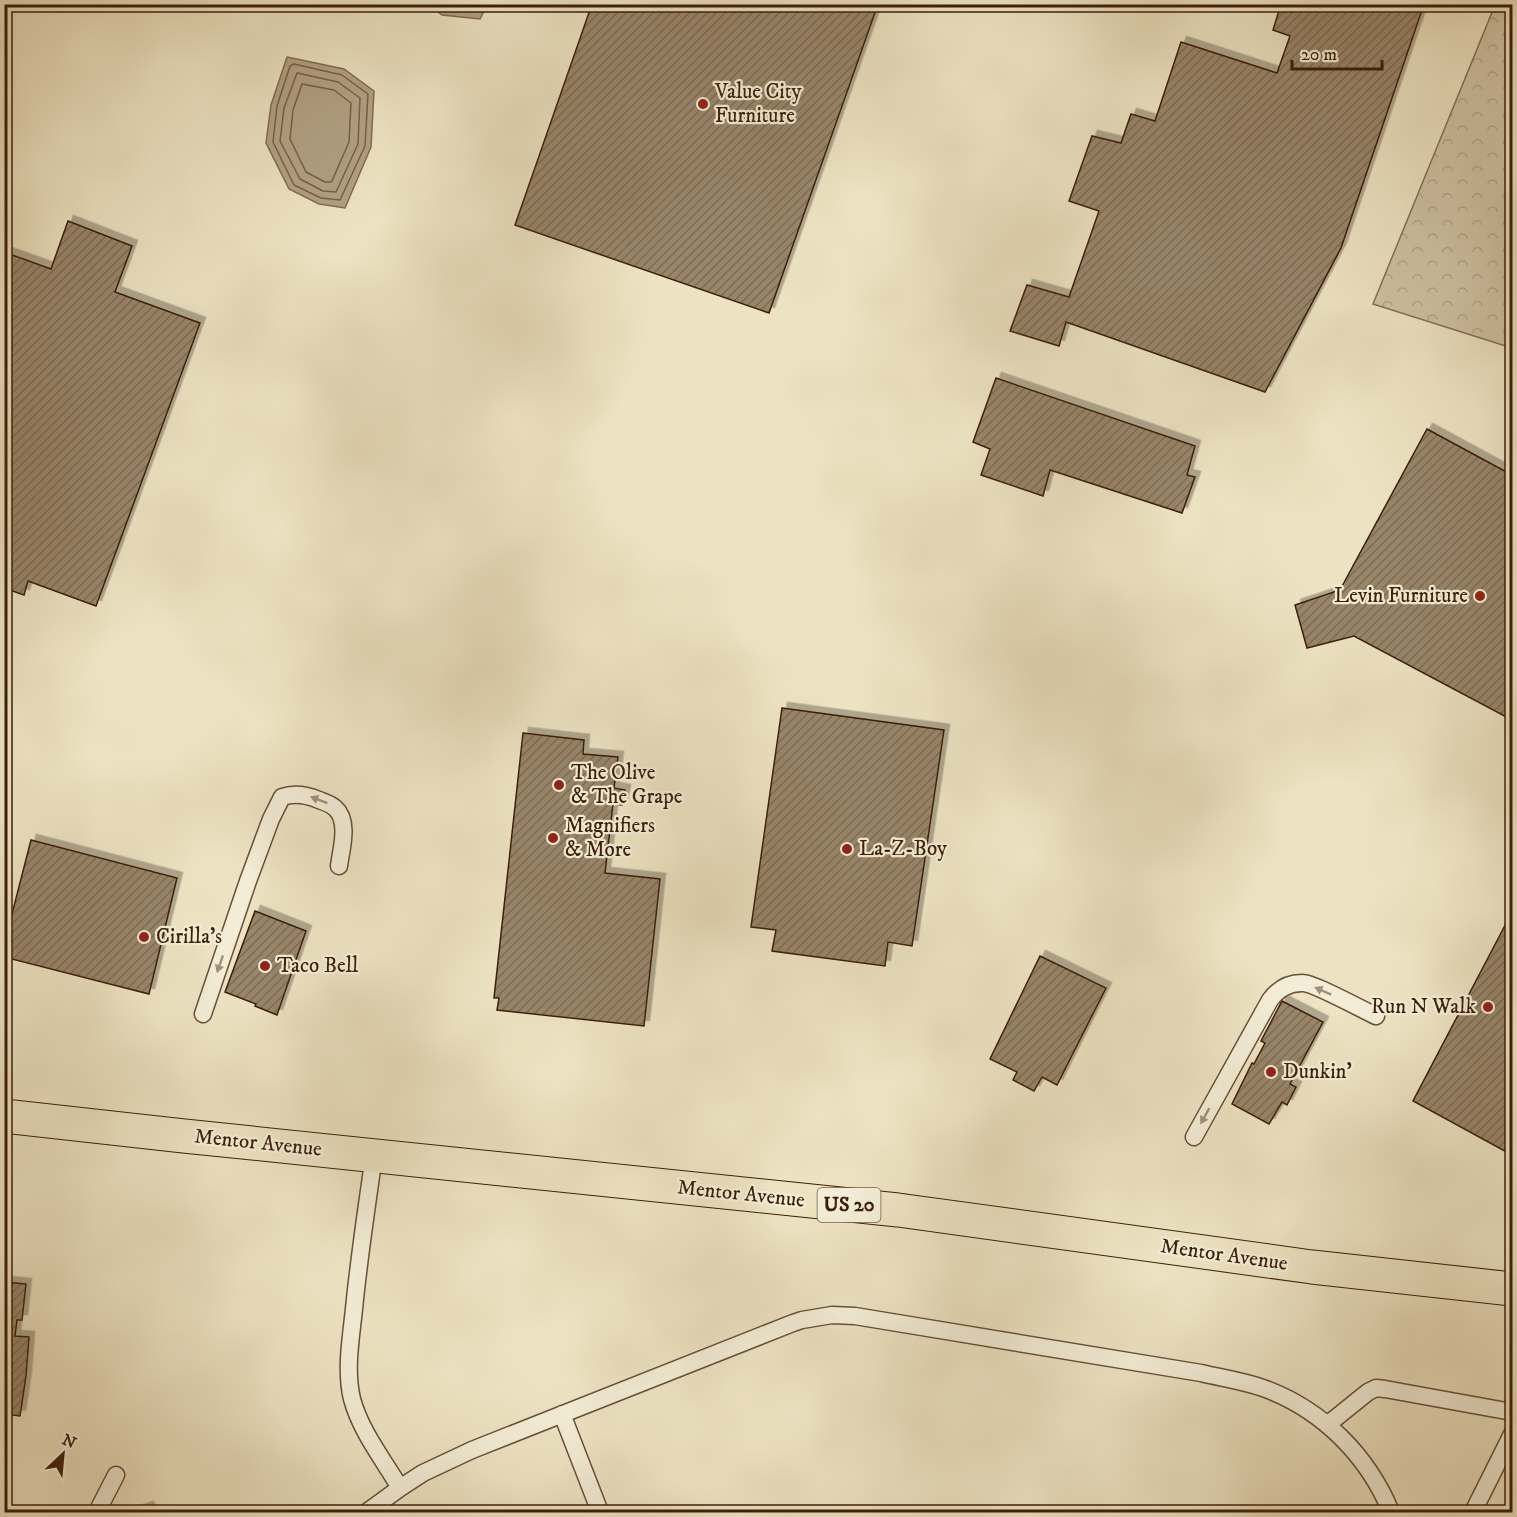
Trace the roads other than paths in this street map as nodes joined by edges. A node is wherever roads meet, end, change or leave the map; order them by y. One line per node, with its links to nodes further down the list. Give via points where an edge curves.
1 (339, 866): 2 (lane, one-way to 2, via 344,828 334,807 312,797 282,797)
2 (203, 1014)
3 (1376, 1016): 5 (lane, one-way to 5, via 1305,982 1277,990)
4 (4, 1116): 6 (main road, Mentor Avenue / US 20)
5 (1194, 1137)
6 (374, 1155): 7 (main road, Mentor Avenue / US 20, via 898,1210 1312,1267); 13 (lane, via 351,1329 350,1385 363,1427)
7 (1512, 1289)
8 (1512, 1412): 10 (lane, via 1376,1388)
9 (562, 1414): 10 (lane, via 793,1323 843,1315 1233,1379 1278,1394); 13 (lane, via 472,1450); 16 (lane)
10 (1327, 1425): 17 (lane, via 1371,1473)
11 (1512, 1434): 18 (lane)
12 (116, 1476): 14 (lane)
13 (400, 1488): 15 (lane)
14 (97, 1512)
15 (367, 1512)
16 (600, 1512)
17 (1390, 1512)
18 (1473, 1512)

